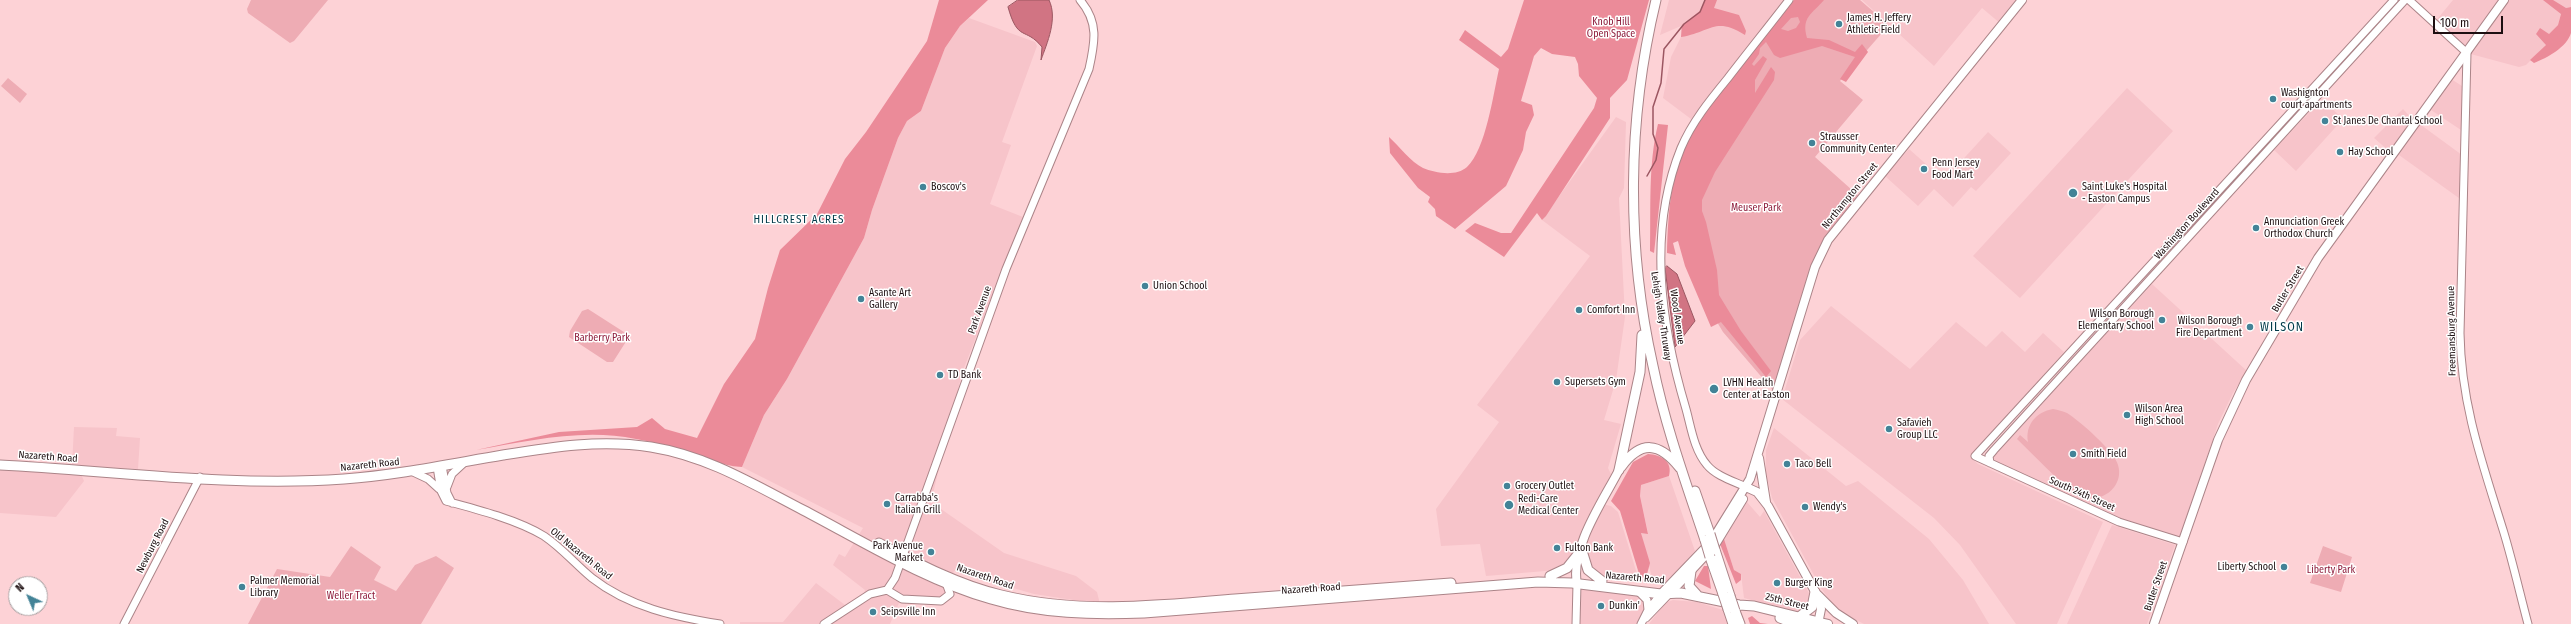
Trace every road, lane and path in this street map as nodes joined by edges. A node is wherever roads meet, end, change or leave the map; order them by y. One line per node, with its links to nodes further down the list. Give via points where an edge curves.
1 (1080, 0): 28 (street, Park Avenue, via 1091,15 1094,26 1095,45 1089,69 1006,269)
2 (1656, 0): 11 (highway, Lehigh Valley Thruway, via 1641,77 1634,158 1635,240)
3 (1661, 0): 25 (highway, Lehigh Valley Thruway, via 1648,67 1640,136 1638,187 1642,264 1648,315 1664,390)
4 (1789, 0): 22 (street, Wood Avenue, via 1689,131 1672,178 1662,235 1664,316 1675,372 1696,444 1710,469)
5 (2022, 0): 12 (main road, Northampton Street, via 1828,240 1814,272)
6 (2394, 0): 13 (street, Washington Boulevard)
7 (2405, 0): 15 (street, Washington Boulevard, via 1994,450 1989,456)
8 (2409, 0): 10 (street)
9 (2504, 0): 10 (main road, Butler Street)
10 (2467, 53): 26 (main road, Butler Street, via 2318,258 2252,369 2218,440); 55 (street, Freemansburg Avenue, via 2461,371 2469,418 2510,551)
11 (1643, 316): 18 (highway, via 1640,372); 20 (highway, Lehigh Valley Thruway, via 1659,392)
12 (1759, 455): 22 (main road, Northampton Street); 24 (main road)
13 (1975, 456): 15 (street, South 24th Street)
14 (466, 462): 17 (highway, Nazareth Road); 23 (street, via 452,474); 28 (highway, Nazareth Road, via 564,445 615,443 676,452 735,474)
15 (1990, 463): 26 (street, South 24th Street, via 2119,522)
16 (0, 465): 21 (highway, Nazareth Road)
17 (440, 466): 19 (highway, Nazareth Road); 23 (street)
18 (1618, 470): 20 (highway, via 1635,452 1650,447 1666,453); 27 (main road, via 1588,529)
19 (411, 471): 21 (highway, Nazareth Road, via 311,480); 23 (street, Old Nazareth Road)
20 (1684, 474): 25 (highway, Lehigh Valley Thruway)
21 (200, 477): 46 (street, Newburg Road)
22 (1746, 487): 24 (main road, Wood Avenue, via 1757,492); 29 (main road, Northampton Street, via 1745,495 1730,524 1716,545); 37 (main road, Northampton Street, via 1711,542)
23 (444, 491): 47 (street, Old Nazareth Road, via 446,501 539,533 593,579 626,600 662,612)
24 (1768, 506): 38 (main road, Wood Avenue)
25 (1707, 537): 41 (highway, Lehigh Valley Thruway, bridge)
26 (2183, 542): 54 (main road, Butler Street)
27 (1581, 554): 30 (highway, via 1567,568); 32 (main road); 34 (highway, via 1588,570)
28 (902, 559): 30 (highway, Nazareth Road, via 1000,595 1062,606 1104,608); 31 (street); 33 (highway, Nazareth Road)
29 (1691, 571): 37 (main road, Northampton Street); 39 (highway, via 1689,586)
30 (1550, 576): 32 (highway, Nazareth Road)
31 (895, 578): 35 (street); 40 (street, via 898,591)
32 (1578, 580): 33 (highway, Nazareth Road, via 1104,614 1023,607 989,599); 34 (highway, Nazareth Road); 36 (highway, Nazareth Road); 49 (street)
33 (943, 581): 40 (street, via 950,591 944,600)
34 (1602, 581): 37 (highway, Nazareth Road)
35 (887, 590): 40 (street, via 899,598); 48 (street, via 872,593)
36 (1638, 591): 37 (highway, Nazareth Road); 42 (street, via 1647,600)
37 (1666, 591): 39 (highway, 25th Street); 42 (street, Northampton Street); 44 (street, Northampton Street)
38 (1815, 592): 43 (highway, via 1812,607); 45 (main road, Wood Avenue, via 1821,609); 53 (main road, via 1836,613)
39 (1698, 596): 41 (highway, 25th Street)
40 (908, 599)
41 (1734, 608): 43 (highway, 25th Street); 50 (highway, Lehigh Valley Thruway); 51 (highway, Lehigh Valley Thruway)
42 (1648, 610): 44 (street, Northampton Street)
43 (1794, 620): 45 (highway, 25th Street); 52 (main road, 25th Street)
44 (1643, 621)
45 (1821, 623)
46 (124, 624)
47 (720, 624)
48 (824, 624)
49 (1576, 624)
50 (1733, 624)
51 (1740, 624)
52 (1805, 624)
53 (1853, 624)
54 (2154, 624)
55 (2528, 624)

